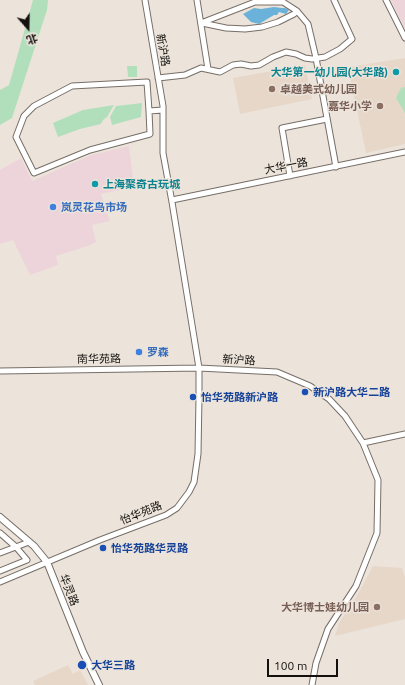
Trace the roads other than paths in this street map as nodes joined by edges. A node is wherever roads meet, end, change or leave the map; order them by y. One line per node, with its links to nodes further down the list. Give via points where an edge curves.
1 (144, 0): 11 (street, 新沪路)
2 (197, 0): 7 (street)
3 (334, 0): 9 (street, via 352,39 325,57)
4 (386, 0): 8 (street)
5 (255, 1): 6 (street, via 283,2); 7 (street)
6 (297, 11): 7 (street, via 278,22 262,27 226,28); 9 (street, via 308,24)
7 (201, 23): 10 (street)
8 (405, 38)
9 (316, 58): 10 (street, via 304,58 286,52 259,65 237,65 220,72); 14 (street)
10 (208, 69): 11 (street, via 201,68 185,75)
11 (158, 78): 12 (street, 新沪路)
12 (163, 110): 13 (street); 18 (street, 新沪路, via 163,153)
13 (149, 111): 13 (street, via 147,82 72,86 34,106 24,116 16,137 34,173 90,150 150,134)
14 (327, 119): 16 (street); 17 (street, via 282,128)
15 (405, 152): 16 (street, 大华一路)
16 (336, 167): 17 (street, 大华一路)
17 (290, 176): 18 (street, 大华一路)
18 (172, 200): 19 (street, 新沪路)
19 (199, 368): 20 (street, 南华苑路); 22 (street, 新沪路, via 277,372 310,386 345,416); 28 (street, 怡华苑路, via 198,454 194,482 177,508 166,515)
20 (0, 371)
21 (405, 434): 22 (street)
22 (363, 443): 32 (street, 新沪路, via 378,480 377,533 356,586 328,629 316,663)
23 (0, 517): 25 (main road, 华灵路)
24 (0, 533): 26 (street)
25 (29, 542): 26 (street); 28 (main road, 华灵路)
26 (16, 547): 27 (street); 29 (street, via 27,560)
27 (0, 553)
28 (47, 562): 30 (street, 怡华苑路); 31 (main road, 华灵路)
29 (0, 571)
30 (0, 582)
31 (99, 685)
32 (312, 685)

